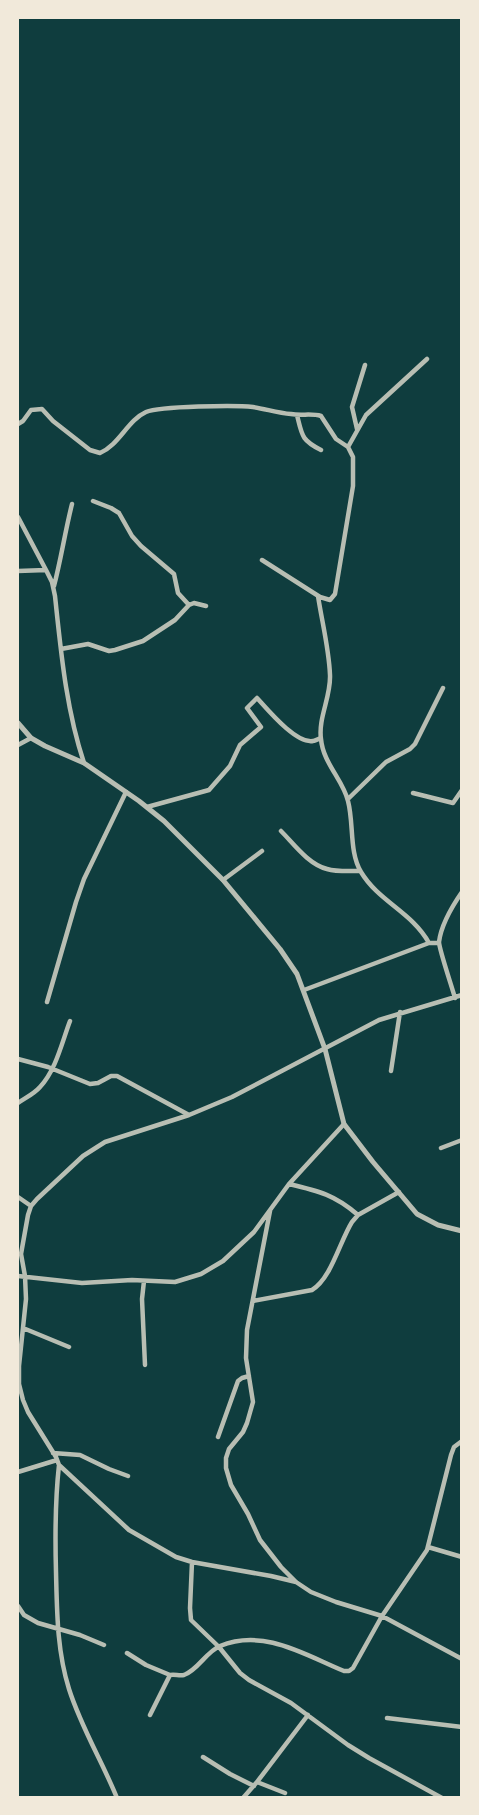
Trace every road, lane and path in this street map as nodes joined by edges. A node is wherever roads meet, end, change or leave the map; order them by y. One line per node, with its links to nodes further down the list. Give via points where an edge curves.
1 (426, 359): 5 (street, via 366,415)
2 (365, 365): 5 (street, via 352,407)
3 (298, 415): 4 (street, via 252,407 154,410 142,415 111,447 100,453 90,450 42,409 31,410); 6 (street, via 321,416 336,439); 7 (street, via 305,441)
4 (18, 424)
5 (358, 429): 6 (street)
6 (348, 446): 15 (street, via 353,457 353,486 338,585 330,600)
7 (321, 450)
8 (92, 501): 16 (street, via 119,514 140,546 174,574 178,593)
9 (72, 504): 14 (street)
10 (18, 517): 12 (street)
11 (262, 560): 15 (street)
12 (46, 570): 13 (street); 14 (street)
13 (18, 572)
14 (53, 588): 18 (street)
15 (318, 596): 22 (street, via 330,676)
16 (189, 605): 17 (street); 18 (street, via 175,620 143,641 109,651 88,644)
17 (206, 606)
18 (61, 649): 24 (street, via 74,728)
19 (444, 688): 28 (street, via 415,744 386,762)
20 (18, 723): 21 (street)
21 (31, 738): 23 (street); 24 (street)
22 (320, 738): 28 (street, via 331,770); 29 (street, via 314,742 303,740 256,698 247,708 261,727 240,745 230,766 209,790)
23 (18, 745)
24 (84, 763): 26 (street)
25 (462, 790): 27 (street, via 453,803)
26 (126, 792): 29 (street); 40 (street, via 84,879)
27 (413, 793)
28 (348, 799): 32 (street)
29 (147, 807): 33 (street)
30 (281, 831): 32 (street, via 321,867)
31 (262, 850): 33 (street)
32 (360, 871): 35 (street, via 378,894 416,924)
33 (223, 880): 37 (street, via 280,949)
34 (462, 892): 36 (street, via 454,903)
35 (429, 943): 36 (street); 37 (street)
36 (439, 943): 39 (street)
37 (304, 990): 43 (street)
38 (462, 995): 39 (street)
39 (455, 998): 41 (street)
40 (46, 1002)
41 (400, 1012): 43 (street); 46 (street)
42 (70, 1021): 45 (street)
43 (325, 1049): 48 (street, via 232,1097); 49 (street)
44 (18, 1059): 45 (street)
45 (52, 1068): 47 (street, via 42,1086); 48 (street, via 90,1084 118,1076)
46 (391, 1071)
47 (18, 1103)
48 (189, 1114): 55 (street, via 95,1147 67,1169)
49 (344, 1124): 52 (street); 53 (street)
50 (462, 1140): 51 (street)
51 (441, 1148)
52 (290, 1184): 56 (street); 57 (street, via 339,1199)
53 (399, 1192): 57 (street); 58 (street, via 417,1214 428,1221)
54 (18, 1197): 55 (street)
55 (31, 1206): 60 (street, via 21,1254)
56 (270, 1211): 61 (street, via 239,1247 212,1268 175,1282); 62 (street)
57 (358, 1215): 62 (street, via 326,1276 316,1288)
58 (462, 1231)
59 (18, 1276): 60 (street)
60 (26, 1276): 61 (street, via 82,1284); 63 (street)
61 (144, 1281): 65 (street)
62 (253, 1301): 66 (street, via 246,1330)
63 (23, 1328): 64 (street); 67 (street, via 18,1366)
64 (69, 1347)
65 (146, 1365)
66 (249, 1376): 68 (street, via 238,1382); 78 (street, via 251,1413 229,1449 226,1468 260,1540)
67 (20, 1398): 70 (street)
68 (218, 1437)
69 (462, 1440): 75 (street, via 451,1455)
70 (53, 1452): 71 (street); 74 (street, via 80,1455)
71 (57, 1460): 72 (street); 73 (street)
72 (60, 1465): 77 (street, via 129,1530); 81 (street, via 56,1489)
73 (18, 1472)
74 (128, 1476)
75 (428, 1547): 76 (street); 80 (street)
76 (462, 1557)
77 (192, 1562): 78 (street); 83 (street, via 191,1620)
78 (296, 1582): 80 (street, via 336,1602)
79 (18, 1606): 81 (street, via 31,1620)
80 (382, 1616): 83 (street, via 349,1671 299,1650 264,1641); 85 (street)
81 (57, 1629): 82 (street); 94 (street, via 72,1696)
82 (104, 1645)
83 (218, 1646): 86 (street, via 188,1673); 88 (street, via 248,1680)
84 (127, 1653): 86 (street)
85 (462, 1659)
86 (170, 1675): 87 (street)
87 (150, 1715)
88 (308, 1715): 92 (street); 96 (street, via 348,1745)
89 (387, 1718): 90 (street)
90 (462, 1727)
91 (203, 1757): 92 (street, via 230,1774)
92 (255, 1784): 93 (street); 95 (street)
93 (286, 1793)
94 (117, 1798)
95 (243, 1798)
96 (442, 1798)

